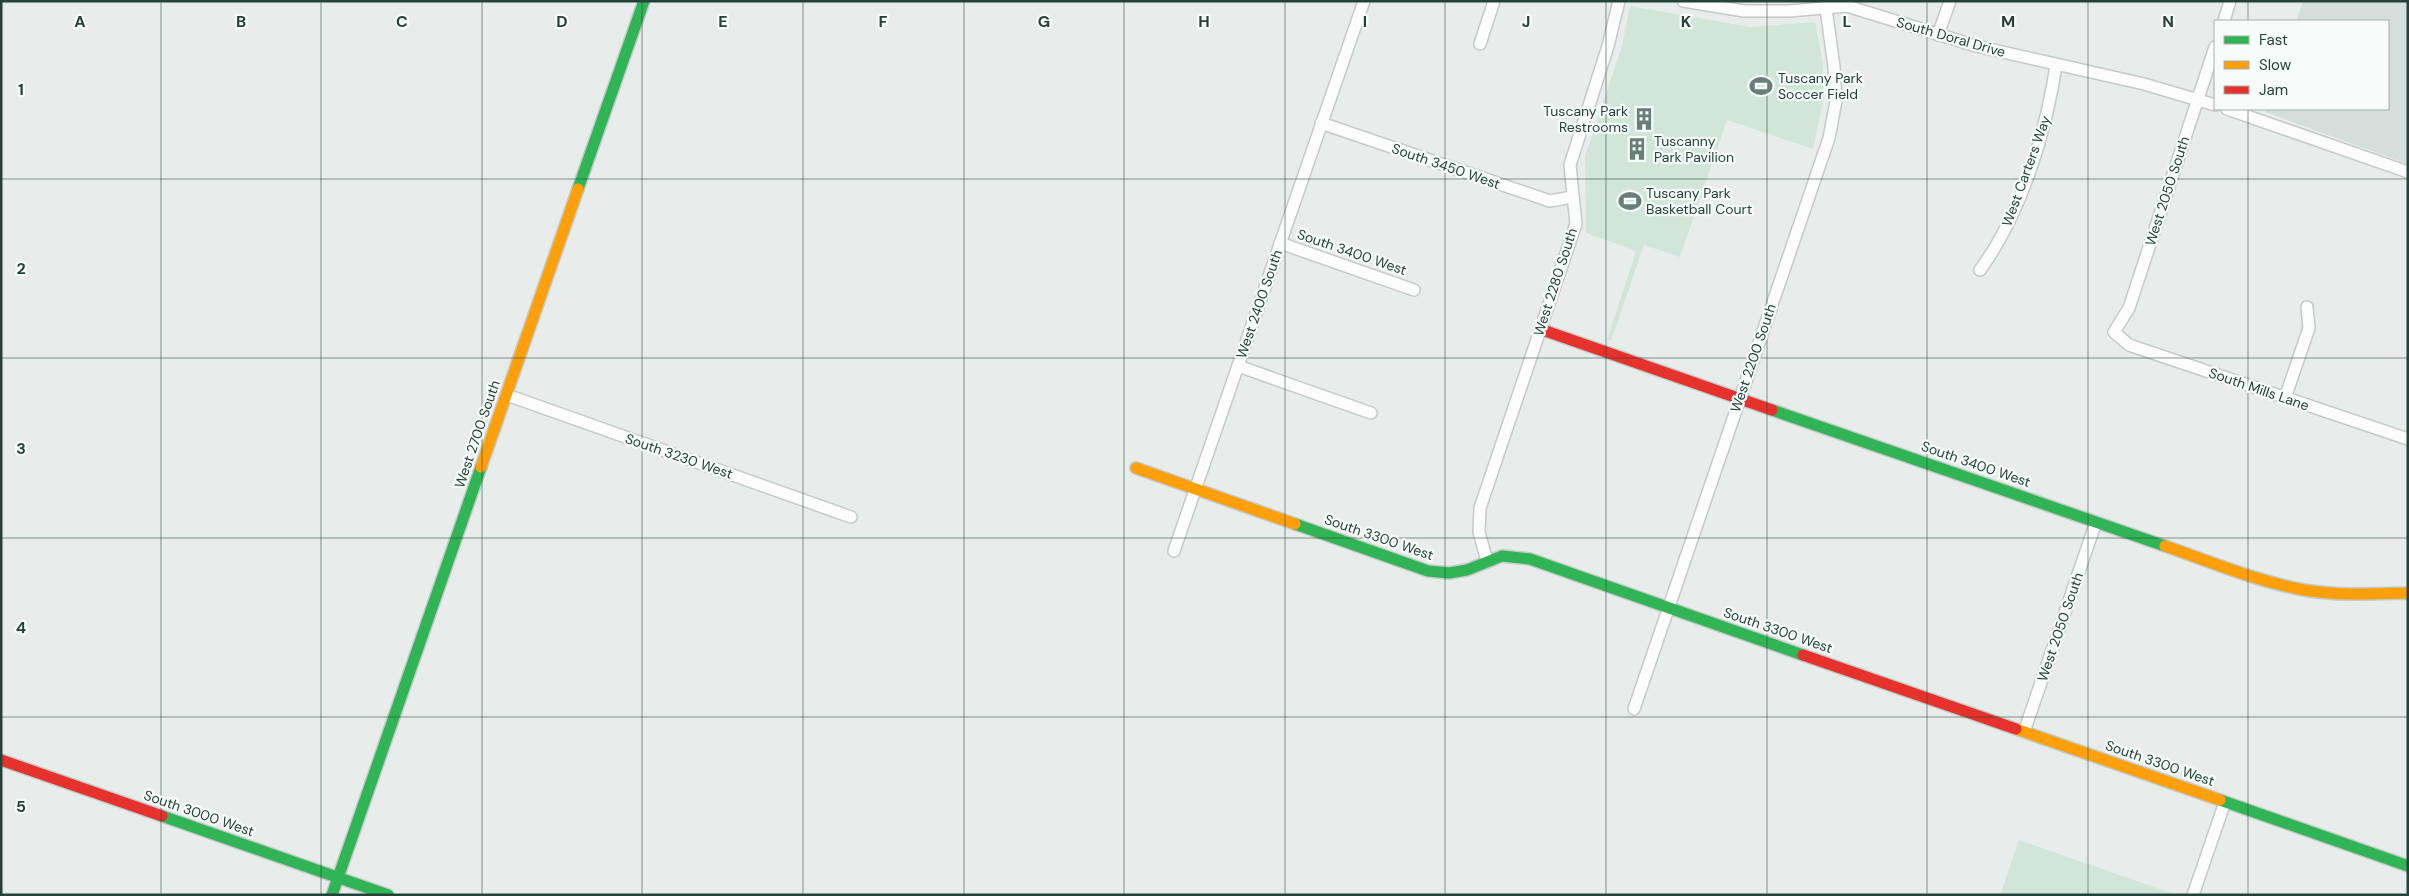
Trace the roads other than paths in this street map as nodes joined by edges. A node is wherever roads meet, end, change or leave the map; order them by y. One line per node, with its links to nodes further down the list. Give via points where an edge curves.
1 (644, 1): 27 (street, West 2700 South)
2 (1364, 1): 17 (street, West 2400 South)
3 (1494, 1): 11 (street)
4 (1619, 1): 19 (street, West 2280 South, via 1570,165)
5 (1683, 1): 8 (street, South Doral Drive, via 1744,11 1789,11)
6 (1950, 1): 10 (street)
7 (2230, 1): 9 (street)
8 (1826, 4): 10 (street, South Doral Drive, via 1847,6); 28 (street, West 2200 South, via 1836,101 1828,138)
9 (2224, 20)
10 (1938, 35): 13 (street, South Doral Drive)
11 (1480, 44)
12 (2214, 50): 14 (street, West 2050 South)
13 (2056, 65): 14 (street, South Doral Drive); 21 (street, West Carters Way, via 2048,114 2012,216)
14 (2198, 98): 15 (street, South Doral Drive); 25 (street, West 2050 South, via 2128,308)
15 (2214, 105)
16 (2230, 110): 18 (street)
17 (1321, 123): 19 (street, South 3450 West, via 1550,201); 20 (street, West 2400 South)
18 (2408, 172)
19 (1572, 197): 24 (street, West 2280 South, via 1576,224)
20 (1280, 243): 22 (street, South 3400 West); 26 (street, West 2400 South)
21 (1980, 270)
22 (1414, 290)
23 (2307, 307): 29 (street, via 2309,328)
24 (1540, 329): 28 (street, South 3400 West); 37 (street, West 2280 South, via 1480,508 1479,532)
25 (2114, 332): 29 (street, South Mills Lane, via 2128,345)
26 (1238, 366): 30 (street); 33 (street, West 2400 South)
27 (507, 395): 34 (street, South 3230 West); 45 (street, West 2700 South)
28 (1740, 398): 35 (street, South 3400 West); 39 (street, West 2200 South)
29 (2285, 398): 31 (street, South Mills Lane)
30 (1371, 413)
31 (2408, 439)
32 (1136, 468): 33 (street, South 3300 West)
33 (1196, 489): 36 (street, West 2400 South); 37 (street, South 3300 West, via 1428,571 1449,573 1467,570)
34 (851, 517)
35 (2096, 522): 38 (street, South 3400 West, via 2268,582 2341,594); 41 (street, West 2050 South)
36 (1174, 551)
37 (1487, 561): 39 (street, South 3300 West, via 1502,556 1530,559)
38 (2408, 593)
39 (1669, 607): 40 (street, West 2200 South); 41 (street, South 3300 West)
40 (1634, 709)
41 (2024, 732): 43 (street, South 3300 West)
42 (1, 760): 45 (street, South 3000 West)
43 (2225, 802): 44 (street, South 3300 West); 48 (street)
44 (2408, 866)
45 (338, 878): 46 (street, West 2700 South); 47 (street, South 3000 West)
46 (332, 895)
47 (388, 895)
48 (2193, 895)

